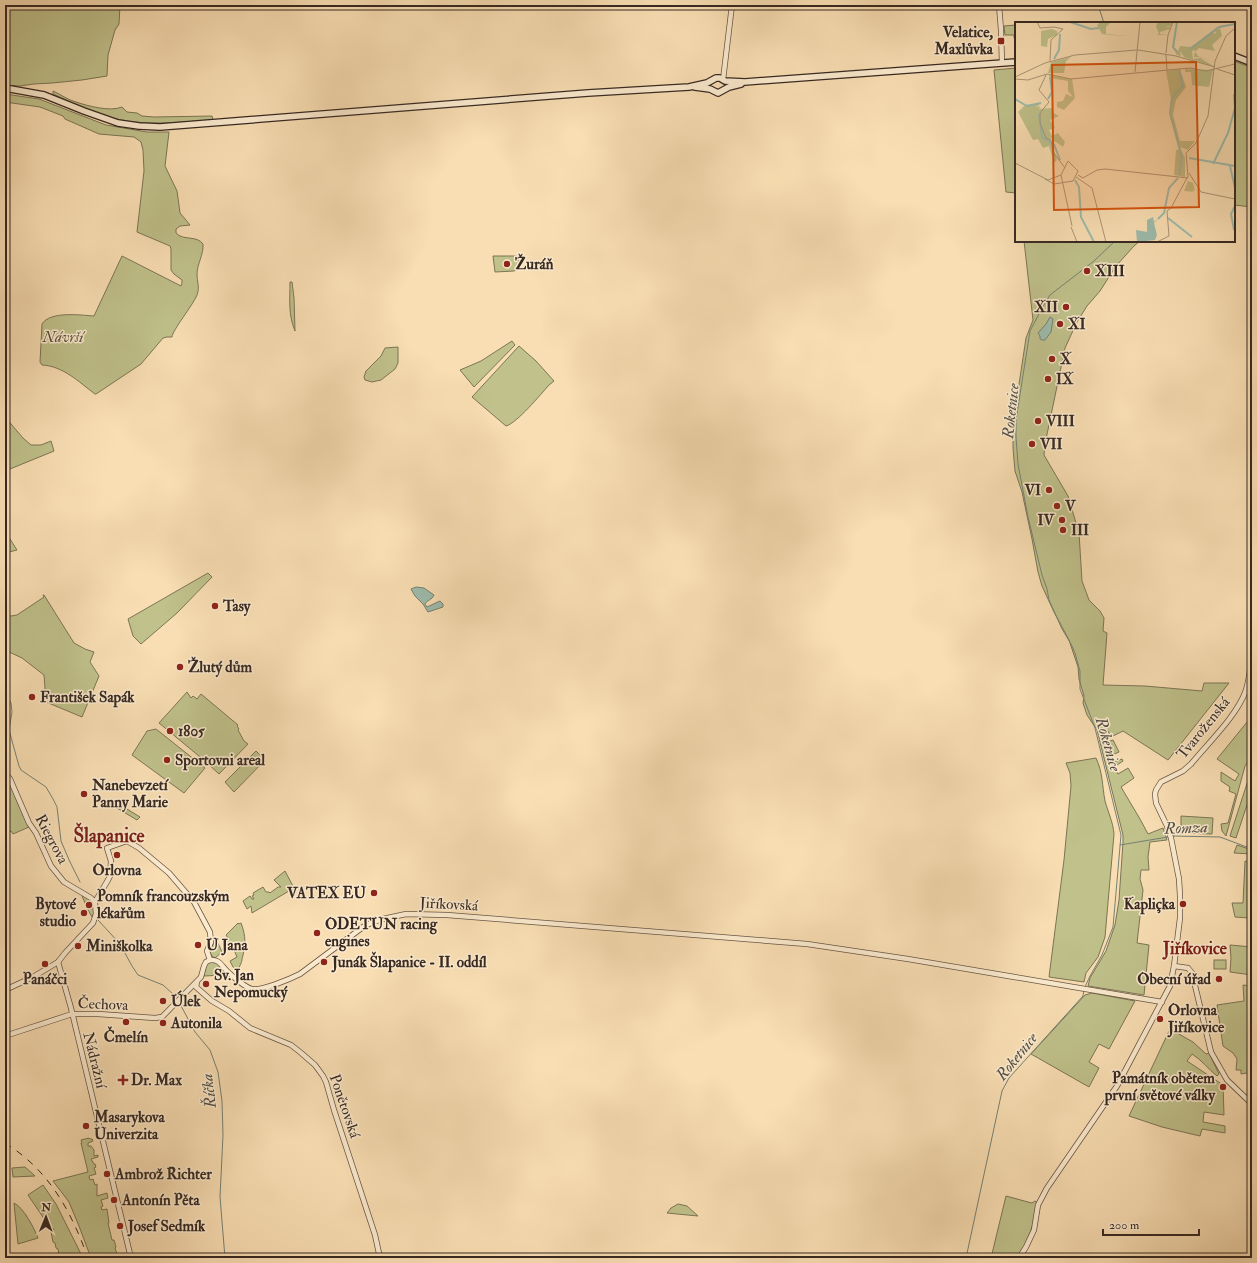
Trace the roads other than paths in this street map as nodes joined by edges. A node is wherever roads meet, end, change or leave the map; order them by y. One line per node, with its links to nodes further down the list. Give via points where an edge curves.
1 (732, 5): 7 (street, via 724,64)
2 (998, 5): 5 (street)
3 (1235, 56): 6 (main road)
4 (1015, 62): 5 (main road)
5 (1002, 63): 8 (main road)
6 (1252, 63)
7 (718, 80): 8 (main road); 9 (main road); 11 (main road, via 725,85); 12 (main road, via 710,87)
8 (745, 82): 11 (main road)
9 (689, 87): 10 (main road, via 160,127 118,123 44,95); 12 (main road)
10 (5, 88)
11 (724, 89): 12 (main road, via 718,93)
12 (712, 90)
13 (1252, 650): 18 (street, Tvaroženská, via 1246,690 1239,704 1191,764 1162,782 1156,790 1155,799 1170,836 1179,879 1180,918)
14 (5, 773): 15 (street, Riegrova, via 51,866 64,882)
15 (95, 902): 16 (street, via 110,876 111,861 107,848 128,841 175,879 194,902 211,936 208,951); 17 (street, via 96,914 93,923)
16 (210, 960): 19 (street, Čechova, via 206,962); 23 (street, Jiříkovská, via 218,961 249,988 259,988 300,974 363,926 373,922 406,914 447,915 807,944 1084,988)
17 (58, 962): 20 (street); 24 (street, Nádražní)
18 (1174, 966): 23 (street, via 1170,986); 26 (street, via 1188,968 1192,973 1211,1052 1224,1076)
19 (197, 982): 21 (street, Čechova); 22 (street, via 196,987)
20 (5, 990)
21 (186, 993): 22 (street, via 194,990); 24 (street, Čechova, via 162,1017)
22 (204, 995): 28 (street, Ponětovská, via 230,1011 250,1028 291,1045 310,1060 323,1076 375,1235)
23 (1161, 1005): 29 (street, via 1117,1086 1047,1188 1038,1205 1034,1230)
24 (72, 1014): 25 (street, Čechova); 27 (street, Nádražní)
25 (5, 1036)
26 (1252, 1104)
27 (131, 1258)
28 (380, 1258)
29 (1019, 1258)

